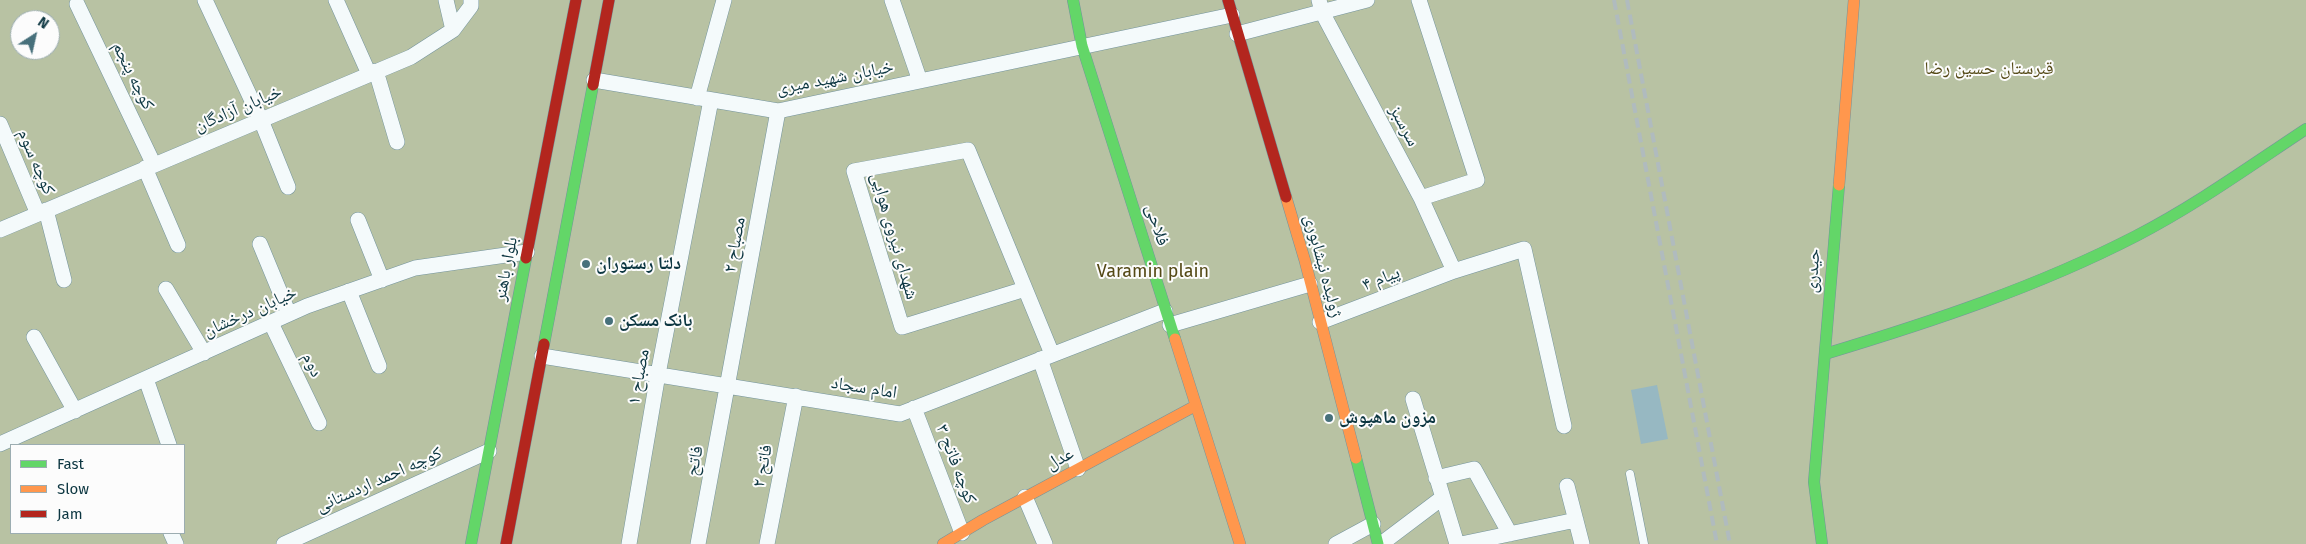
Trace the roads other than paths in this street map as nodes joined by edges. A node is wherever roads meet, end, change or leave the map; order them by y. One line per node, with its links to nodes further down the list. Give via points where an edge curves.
1 (205, 0): 25 (street)
2 (336, 0): 20 (street)
3 (446, 0): 17 (street)
4 (471, 0): 17 (street, خیابان آزادگان, via 471,6)
5 (576, 0): 37 (main road, بلوار باهنر)
6 (610, 0): 21 (main road)
7 (724, 0): 23 (street, مصباح ۱)
8 (892, 0): 22 (street)
9 (1073, 0): 19 (main road, فلاحی)
10 (1228, 0): 16 (main road, ژولیده نیشابوری)
11 (1367, 0): 15 (street)
12 (1419, 0): 31 (street, via 1476,180)
13 (1854, 0): 51 (main road, حیدری)
14 (77, 4): 29 (street, کوچه پنجم)
15 (1321, 6): 18 (street); 31 (street, سرسبز)
16 (1232, 15): 18 (main road, ژولیده نیشابوری); 19 (street, خیابان شهید میری)
17 (453, 30): 20 (street, خیابان آزادگان, via 411,57)
18 (1237, 34): 41 (main road, ژولیده نیشابوری)
19 (1082, 46): 22 (street, خیابان شهید میری); 46 (main road, فلاحی)
20 (372, 73): 25 (street, خیابان آزادگان); 28 (street)
21 (594, 80): 23 (street, خیابان شهید میری); 52 (main road)
22 (920, 81): 24 (street, خیابان شهید میری)
23 (704, 99): 24 (street, خیابان شهید میری); 55 (street, مصباح ۱)
24 (778, 111): 57 (street, مصباح ۲)
25 (261, 120): 29 (street, خیابان آزادگان); 30 (street)
26 (0, 124): 32 (street, کوچه سوم)
27 (2306, 129): 51 (main road, via 2201,199 2136,236 2033,283 1937,320)
28 (397, 142)
29 (150, 166): 32 (street, خیابان آزادگان); 36 (street, کوچه پنجم)
30 (288, 187)
31 (1421, 198): 38 (street, سرسبز)
32 (42, 212): 34 (street, خیابان آزادگان); 39 (street, کوچه سوم)
33 (358, 220): 40 (street)
34 (0, 230)
35 (260, 244): 45 (street)
36 (178, 245)
37 (527, 252): 40 (street, خیابان درخشان, via 415,268); 67 (main road, بلوار باهنر)
38 (1454, 271): 47 (street, پیام ۴); 64 (street, پیام ۴, via 1524,249)
39 (64, 280)
40 (382, 280): 44 (street, خیابان درخشان)
41 (1310, 284): 46 (street, امام سجاد); 47 (main road, ژولیده نیشابوری)
42 (166, 289): 50 (street)
43 (1025, 290): 43 (street, شهدای نیروی هوایی, via 968,150 854,171 902,327); 53 (street, شهدای نیروی هوایی)
44 (349, 291): 45 (street, خیابان درخشان); 54 (street)
45 (290, 314): 48 (street, خیابان درخشان)
46 (1167, 318): 53 (street, امام سجاد); 60 (main road, فلاحی)
47 (1320, 322): 75 (main road, ژولیده نیشابوری)
48 (271, 323): 50 (street, خیابان درخشان); 63 (street, دوم)
49 (34, 337): 62 (street)
50 (204, 353): 56 (street, خیابان درخشان)
51 (1825, 354): 93 (main road, حیدری, via 1814,482)
52 (542, 356): 55 (street, امام سجاد); 80 (main road)
53 (1046, 357): 61 (street, امام سجاد); 68 (street, شهدای نیروی هوایی)
54 (379, 366)
55 (658, 374): 57 (street, امام سجاد); 81 (street, مصباح ۱)
56 (146, 379): 62 (street, خیابان درخشان); 65 (street)
57 (728, 386): 58 (street, امام سجاد); 82 (street, فاتح)
58 (796, 396): 61 (street, امام سجاد, via 900,414); 83 (street, فاتح ۲)
59 (1413, 399): 70 (street)
60 (1195, 406): 68 (main road, عدل); 86 (main road, فلاحی)
61 (914, 408): 76 (street, کوچه فاتح ۳)
62 (75, 411): 66 (street, خیابان درخشان)
63 (319, 423)
64 (1564, 426)
65 (169, 444)
66 (6, 446)
67 (488, 451): 78 (street, کوچه احمد اردستانی); 79 (main road, بلوار باهنر)
68 (1078, 469): 72 (main road, عدل)
69 (1630, 474): 92 (lane)
70 (1436, 478): 73 (street); 77 (street, via 1474,469)
71 (1567, 486): 74 (street)
72 (1025, 497): 76 (main road, عدل); 85 (street)
73 (1442, 498): 88 (street); 89 (street)
74 (1576, 520): 77 (street); 91 (street)
75 (1373, 524): 87 (street); 88 (main road, ژولیده نیشابوری)
76 (962, 533): 84 (main road, عدل)
77 (1510, 534): 90 (street)
78 (284, 544)
79 (471, 544)
80 (506, 544)
81 (629, 544)
82 (698, 544)
83 (767, 544)
84 (943, 544)
85 (1045, 544)
86 (1240, 544)
87 (1336, 544)
88 (1379, 544)
89 (1457, 544)
90 (1461, 544)
91 (1582, 544)
92 (1644, 544)
93 (1822, 544)

